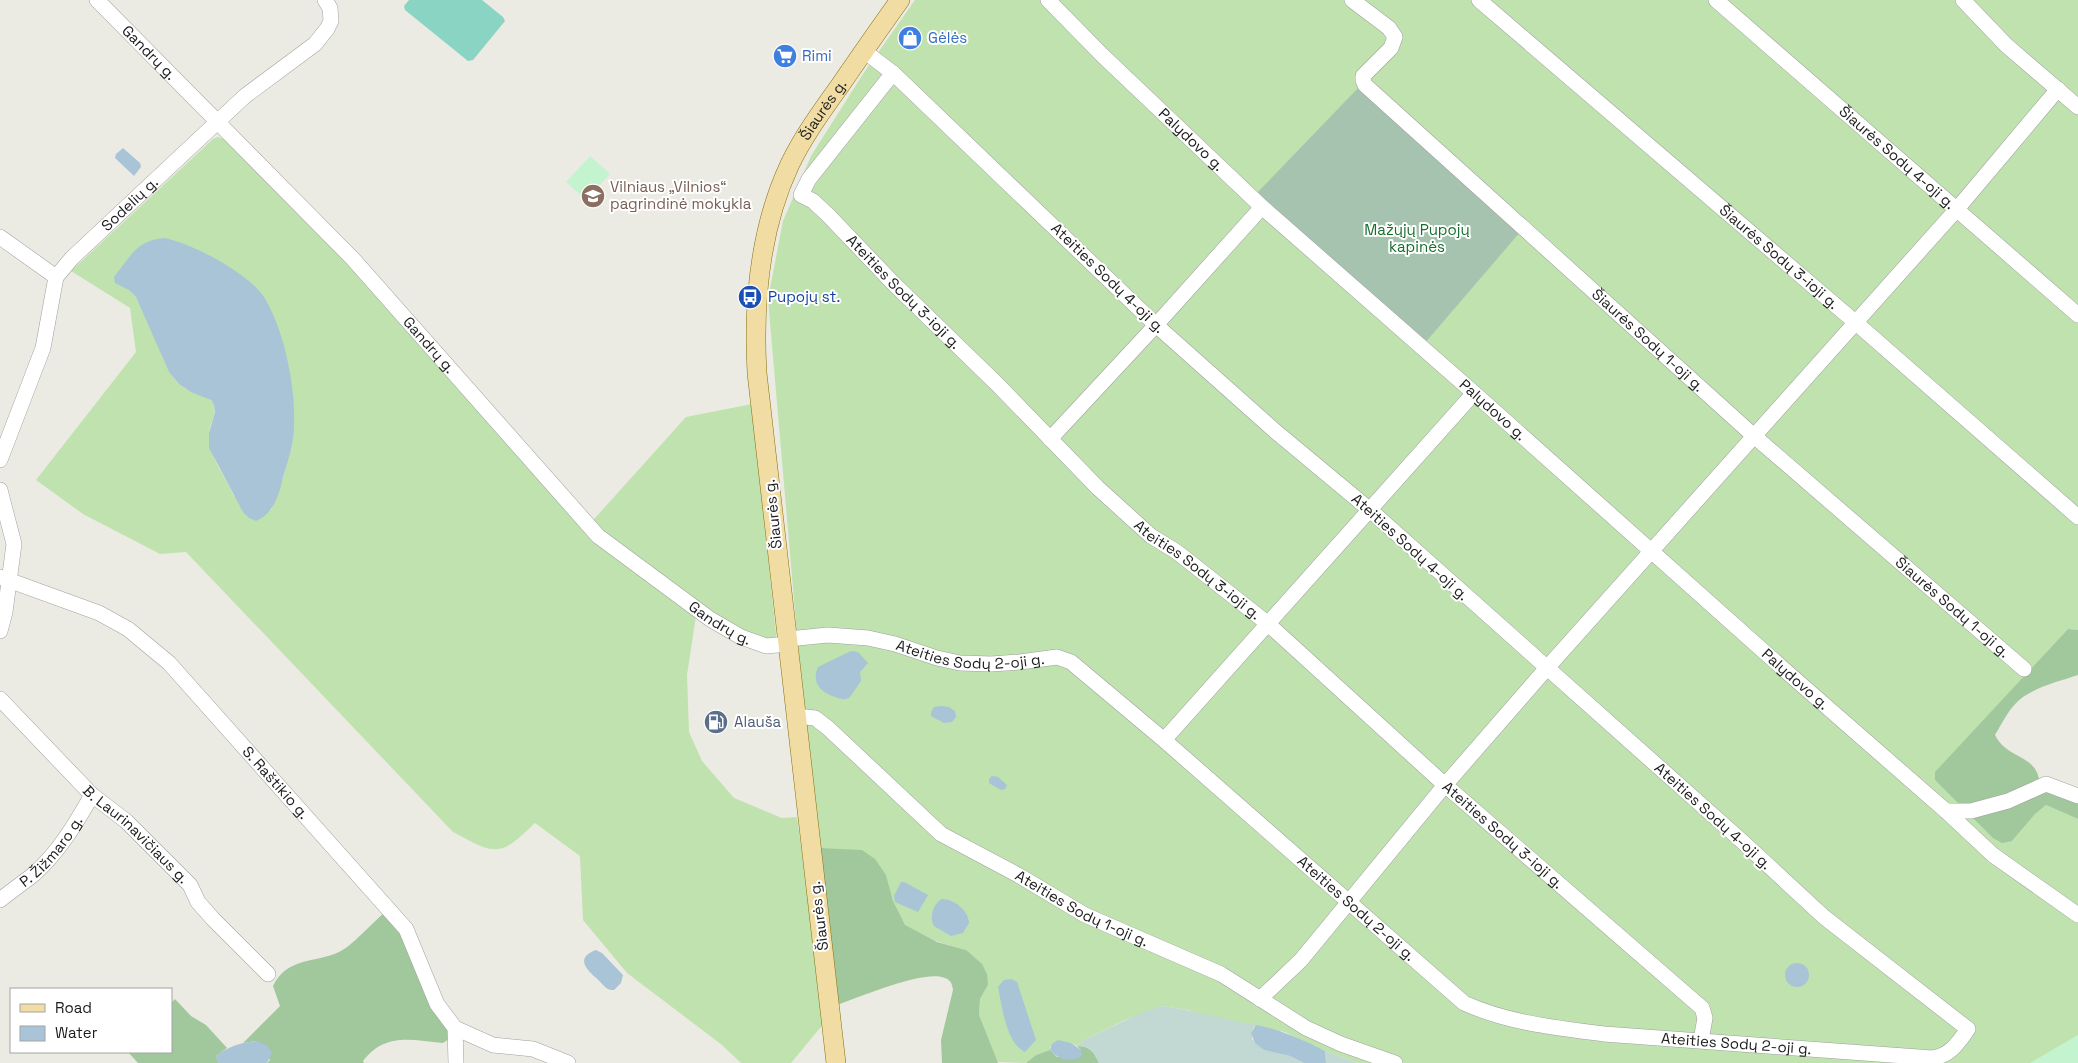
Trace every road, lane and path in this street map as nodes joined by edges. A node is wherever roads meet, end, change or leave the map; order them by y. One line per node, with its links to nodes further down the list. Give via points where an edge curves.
1 (97, 0): 13 (street, Gandrų g.)
2 (326, 0): 13 (street, Sodelių g., via 331,21 322,38 245,96)
3 (900, 0): 9 (main road, Šiaurės g.)
4 (1048, 0): 16 (street, Palydovo g.)
5 (1352, 0): 24 (street, Šiaurės Sodų 1-oji g., via 1389,28 1395,37 1392,48 1363,76 1365,85)
6 (1479, 0): 21 (street, Šiaurės Sodų 3-ioji g.)
7 (1716, 0): 17 (street, Šiaurės Sodų 4-oji g.)
8 (1971, 2): 11 (street, via 2006,45)
9 (864, 52): 10 (street, Ateities Sodų 4-oji g.); 14 (main road, Šiaurės g., via 803,140)
10 (894, 73): 15 (street, via 809,179); 22 (street, Ateities Sodų 4-oji g.)
11 (2058, 89): 12 (street); 17 (street)
12 (2078, 107)
13 (217, 122): 19 (street, Sodelių g., via 72,258); 34 (street, Gandrų g., via 353,259 598,536 710,619 741,637 766,646)
14 (780, 189): 15 (street, Ateities Sodų 3-ioji g.); 34 (main road, Šiaurės g., via 762,251 755,338)
15 (801, 195): 25 (street, Ateities Sodų 3-ioji g., via 820,207)
16 (1262, 207): 22 (street); 23 (street, Palydovo g.)
17 (1957, 209): 20 (street, Šiaurės Sodų 4-oji g.); 21 (street)
18 (0, 238): 19 (street)
19 (56, 278): 26 (street, Sodelių g., via 43,348)
20 (2078, 315)
21 (1855, 322): 24 (street); 29 (street, Šiaurės Sodų 3-ioji g.)
22 (1156, 325): 25 (street); 28 (street, Ateities Sodų 4-oji g.)
23 (1474, 393): 28 (street); 30 (street, Palydovo g.)
24 (1754, 436): 30 (street); 36 (street, Šiaurės Sodų 1-oji g.)
25 (1050, 439): 32 (street, Ateities Sodų 3-ioji g., via 1151,536 1177,552)
26 (0, 460)
27 (0, 490): 31 (street, via 14,544)
28 (1370, 510): 32 (street); 35 (street, Ateities Sodų 4-oji g.)
29 (2078, 517)
30 (1652, 551): 35 (street); 43 (street, Palydovo g.)
31 (5, 578): 33 (street, via 5,612); 49 (street, S. Raštikio g., via 98,613 128,629 168,664 406,929 437,1004)
32 (1267, 623): 39 (street); 40 (street, Ateities Sodų 3-ioji g.)
33 (0, 631)
34 (788, 642): 38 (main road, Šiaurės g.); 39 (street, Ateities Sodų 2-oji g., via 828,635 868,638 960,663 1064,658)
35 (1546, 668): 40 (street); 50 (street, Ateities Sodų 4-oji g., via 1824,917)
36 (2024, 669)
37 (0, 699): 41 (street, B. Laurinavičiaus g.)
38 (796, 716): 48 (street, Ateities Sodų 1-oji g., via 815,718 828,728 941,834 1018,874 1085,915 1220,974); 54 (main road, Šiaurės g.)
39 (1164, 740): 45 (street, Ateities Sodų 2-oji g.)
40 (1445, 785): 45 (street); 51 (street, Ateities Sodų 3-ioji g., via 1702,1008 1705,1018)
41 (92, 795): 44 (street, P. Žižmaro g., via 51,856); 47 (street, B. Laurinavičiaus g., via 126,821 190,885 198,902)
42 (2078, 796): 43 (street, via 2046,784 1980,809)
43 (1946, 811): 46 (street, Palydovo g., via 1993,855)
44 (0, 900)
45 (1348, 901): 48 (street, via 1300,960); 51 (street, Ateities Sodų 2-oji g., via 1464,1003 1485,1012 1551,1027 1604,1034)
46 (2078, 915)
47 (268, 974)
48 (1260, 999): 55 (street, Ateities Sodų 1-oji g., via 1284,1016 1341,1044)
49 (455, 1028): 52 (street); 53 (street, via 493,1045 533,1049)
50 (1968, 1029): 51 (street, Ateities Sodų 2-oji g., via 1950,1052 1932,1058)
51 (1701, 1040)
52 (456, 1063)
53 (568, 1063)
54 (836, 1063)
55 (1396, 1063)

